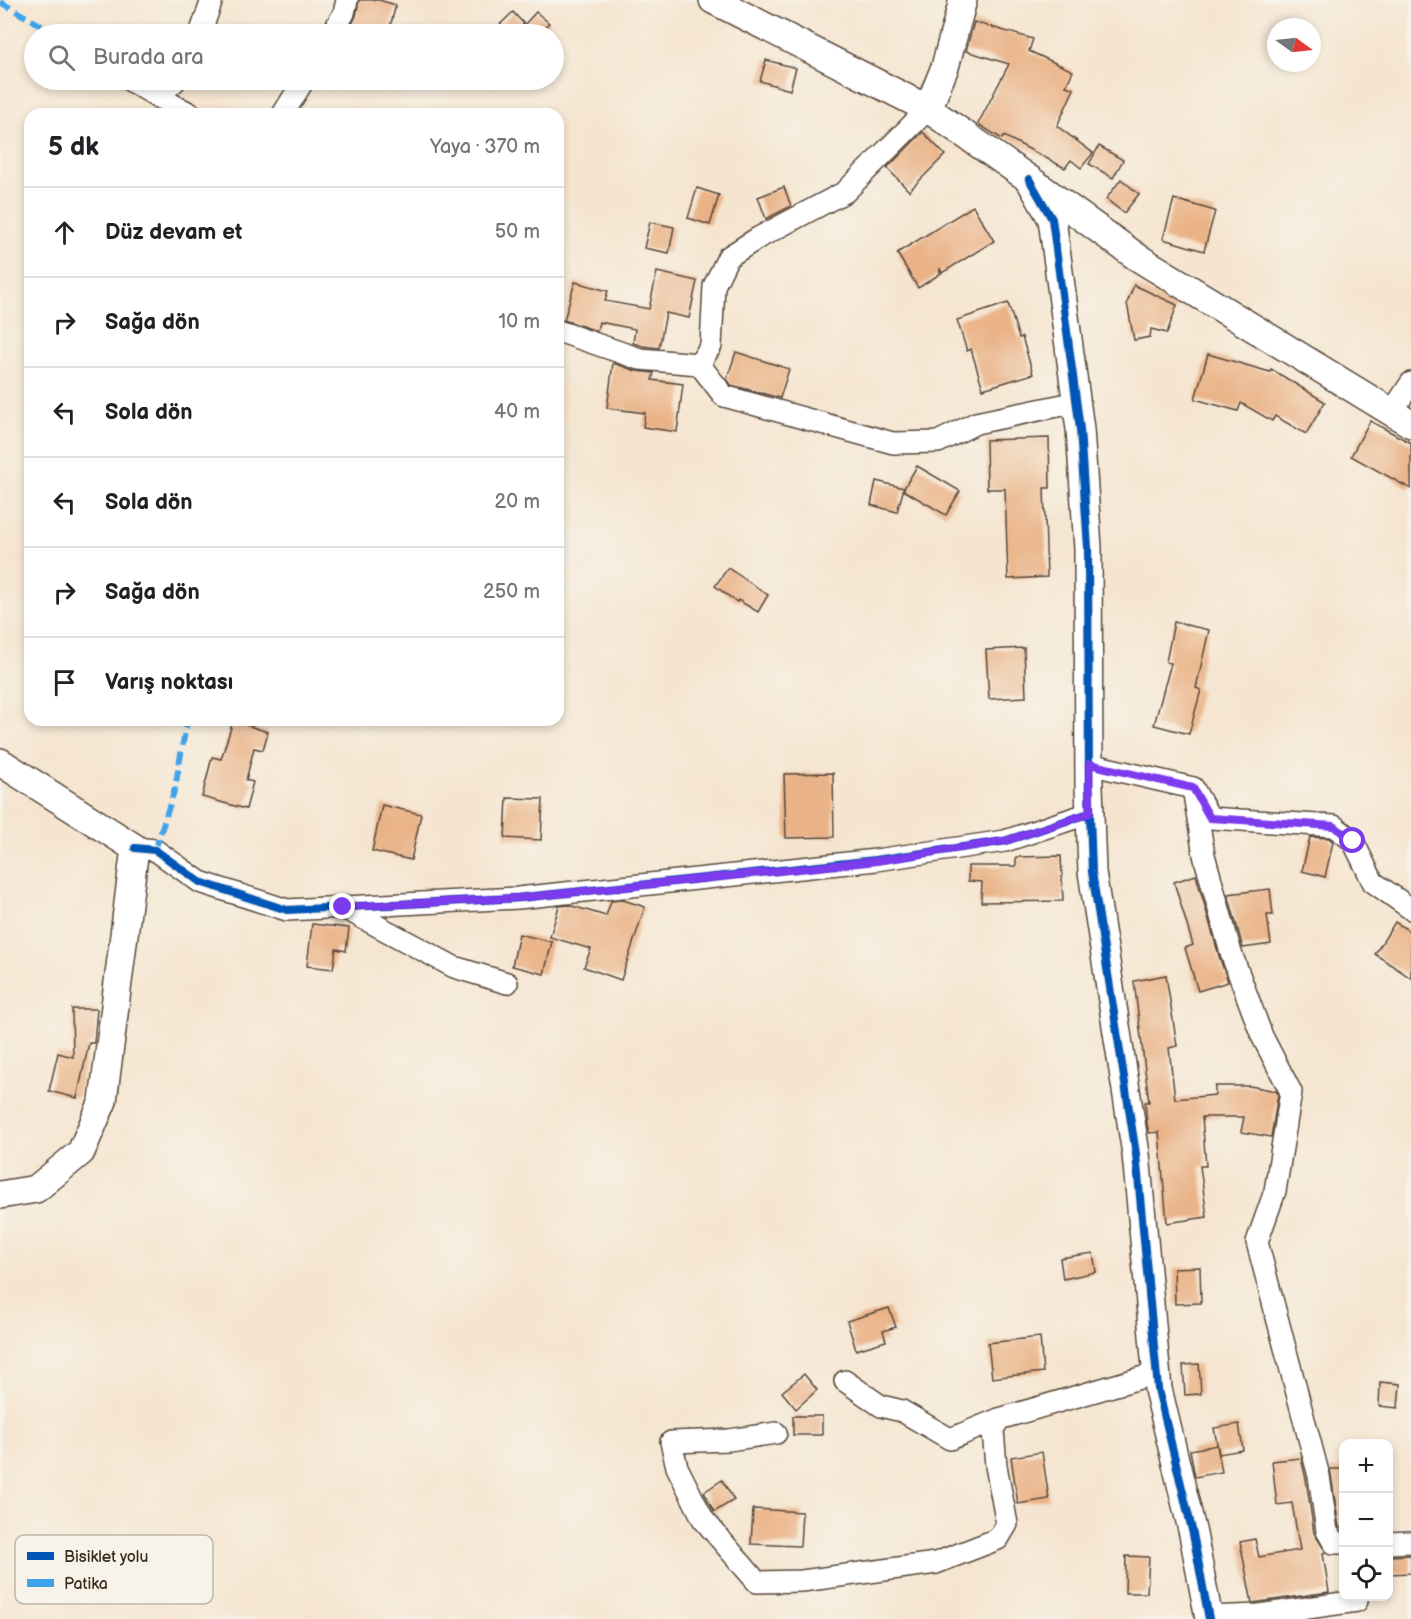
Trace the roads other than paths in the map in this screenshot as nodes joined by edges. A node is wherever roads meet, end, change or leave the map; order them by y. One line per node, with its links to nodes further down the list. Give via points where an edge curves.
1 (212, 0): 5 (street)
2 (347, 0): 6 (street)
3 (713, 0): 13 (street)
4 (963, 0): 13 (street, via 945,68)
5 (204, 24)
6 (338, 24)
7 (146, 90): 10 (street)
8 (165, 90): 10 (street)
9 (298, 90): 12 (street)
10 (158, 97): 11 (street)
11 (179, 108)
12 (287, 108)
13 (928, 109): 14 (street); 16 (street, via 846,192 728,257 714,286 711,346)
14 (1029, 179): 18 (street, via 1052,219); 19 (street, via 1137,257)
15 (564, 333): 16 (street, via 640,359)
16 (699, 364): 18 (street, via 724,396 893,443 938,442 976,423)
17 (1411, 383): 19 (street)
18 (1077, 402): 21 (street, via 1088,548)
19 (1402, 418)
20 (0, 762): 24 (street)
21 (1089, 764): 22 (street); 23 (street)
22 (1193, 788): 26 (street, via 1210,818 1334,826 1353,841 1373,882); 34 (street, via 1204,855 1232,952 1262,1035 1291,1092 1275,1191 1257,1242 1319,1476 1327,1531 1334,1543)
23 (1090, 813): 25 (street, via 1005,841 876,861 518,898); 29 (street, via 1092,872 1136,1154)
24 (135, 848): 25 (street, via 155,850 200,882 287,910); 28 (street, via 102,1101 81,1152 36,1189)
25 (343, 907): 27 (street, via 454,967)
26 (1411, 909)
27 (507, 982)
28 (0, 1195)
29 (1157, 1373): 31 (street); 37 (street)
30 (845, 1381): 31 (street, via 881,1406 902,1411 950,1439)
31 (999, 1419): 32 (street, via 993,1430 1007,1524 998,1539 936,1563 802,1581 757,1582 702,1518 677,1467 671,1442)
32 (776, 1433)
33 (1411, 1542): 35 (street)
34 (1339, 1543)
35 (1393, 1543)
36 (1357, 1601): 37 (street)
37 (1209, 1618)

